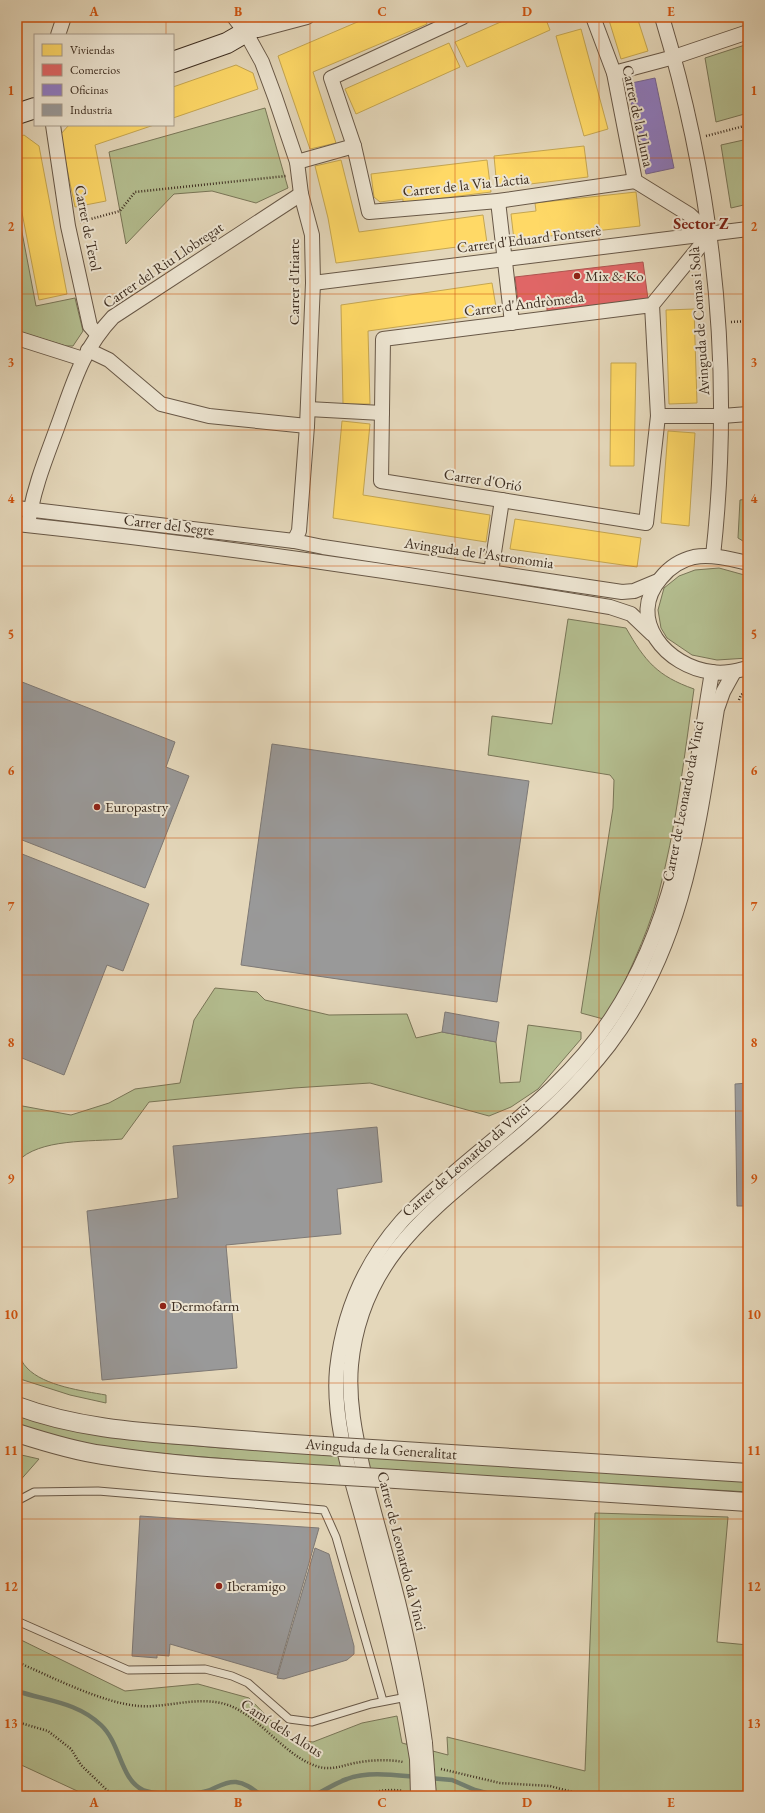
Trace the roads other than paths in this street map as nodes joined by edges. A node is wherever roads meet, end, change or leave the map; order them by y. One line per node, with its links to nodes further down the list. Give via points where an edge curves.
1 (64, 17): 11 (street)
2 (234, 17): 10 (street, Carrer d'Iriarte)
3 (272, 17): 10 (main road)
4 (307, 17): 10 (street)
5 (463, 17): 8 (street)
6 (593, 17): 14 (street, Carrer de la Lluna)
7 (662, 17): 12 (street, Avinguda de Comas i Solà)
8 (446, 20): 18 (street, via 331,78)
9 (748, 32): 12 (street)
10 (246, 33): 13 (main road, via 203,53); 19 (street, Carrer d'Iriarte, via 262,62)
11 (58, 34)
12 (674, 58): 14 (street); 24 (street, Avinguda de Comas i Solà, via 694,140)
13 (174, 62)
14 (614, 73): 20 (street, Carrer de la Lluna)
15 (34, 108): 16 (main road)
16 (17, 114)
17 (53, 126): 29 (street, Carrer de Terol, via 68,226 90,326)
18 (354, 146): 19 (street); 22 (street, Carrer de la Via Làctia, via 369,212)
19 (297, 162): 21 (street, Carrer d'Iriarte)
20 (641, 185): 22 (street, Carrer de la Via Làctia); 24 (street, Carrer de la Lluna, via 690,215)
21 (301, 194): 26 (street, Carrer d'Iriarte, via 312,235); 29 (street, Carrer del Riu Llobregat, via 113,317)
22 (498, 201): 25 (street)
23 (748, 229): 24 (street, Carrer d'Eduard Fontserè)
24 (710, 234): 25 (street, Carrer d'Eduard Fontserè); 27 (street); 36 (street, Avinguda de Comas i Solà, via 718,311)
25 (505, 259): 26 (street, Carrer d'Eduard Fontserè); 28 (street)
26 (313, 283): 32 (street, Carrer d'Iriarte)
27 (652, 306): 28 (street, Carrer d'Andròmeda); 35 (street)
28 (512, 323): 33 (street, Carrer d'Andròmeda, via 383,339)
29 (97, 334): 31 (street, Carrer del Riu Llobregat)
30 (17, 338): 31 (street)
31 (85, 354): 37 (street, via 109,360 161,404 209,416); 39 (street, Carrer del Riu Llobregat, via 36,485)
32 (308, 409): 33 (street); 37 (street, Carrer d'Iriarte)
33 (382, 413): 38 (street, Carrer d'Orió, via 380,481)
34 (748, 414): 36 (street)
35 (658, 416): 36 (street); 38 (street, Carrer d'Orió, via 646,523)
36 (722, 416): 42 (street, Avinguda de Comas i Solà)
37 (307, 426): 41 (street, Carrer d'Iriarte, via 299,531)
38 (502, 500): 44 (street)
39 (24, 509): 40 (street, Carrer del Riu Llobregat); 41 (street, Carrer del Segre)
40 (23, 524): 46 (street, Carrer del Segre, via 316,562 610,607 631,614)
41 (294, 541): 44 (street, Avinguda de l'Astronomia)
42 (713, 556): 43 (street); 45 (street, via 694,557 678,563)
43 (748, 563)
44 (491, 572): 45 (street, Avinguda de l'Astronomia, via 622,592 634,591)
45 (658, 581): 46 (street, via 647,605 647,618)
46 (652, 634): 48 (street, via 673,657)
47 (748, 668): 49 (street)
48 (712, 672): 49 (street); 56 (street, Carrer de Leonardo da Vinci, via 688,813 671,889 644,960 613,1017 552,1090 400,1223 365,1274 346,1322 337,1374 340,1426)
49 (734, 672): 58 (street, Carrer de Leonardo da Vinci, via 718,709 698,830 685,889 664,948 634,1007 610,1044 559,1101 504,1151 445,1198 396,1248 365,1303 356,1332 350,1380 354,1427 410,1649)
50 (17, 1406): 52 (street, Avinguda de la Generalitat, bridge, via 62,1419 144,1433)
51 (17, 1433): 54 (street, Avinguda de la Generalitat, bridge, via 101,1455 184,1465)
52 (748, 1473)
53 (17, 1501): 57 (lane, via 34,1492 98,1491 324,1510 336,1537)
54 (748, 1502)
55 (17, 1620): 57 (lane, via 128,1670 205,1669 232,1676 248,1683 290,1719 312,1722)
56 (407, 1697): 57 (lane); 58 (street, Carrer de Leonardo da Vinci)
57 (383, 1701)
58 (420, 1742): 59 (street, Carrer de Leonardo da Vinci, bridge, via 417,1759); 60 (street, Carrer de Leonardo da Vinci, bridge)
59 (418, 1796)
60 (429, 1796)

